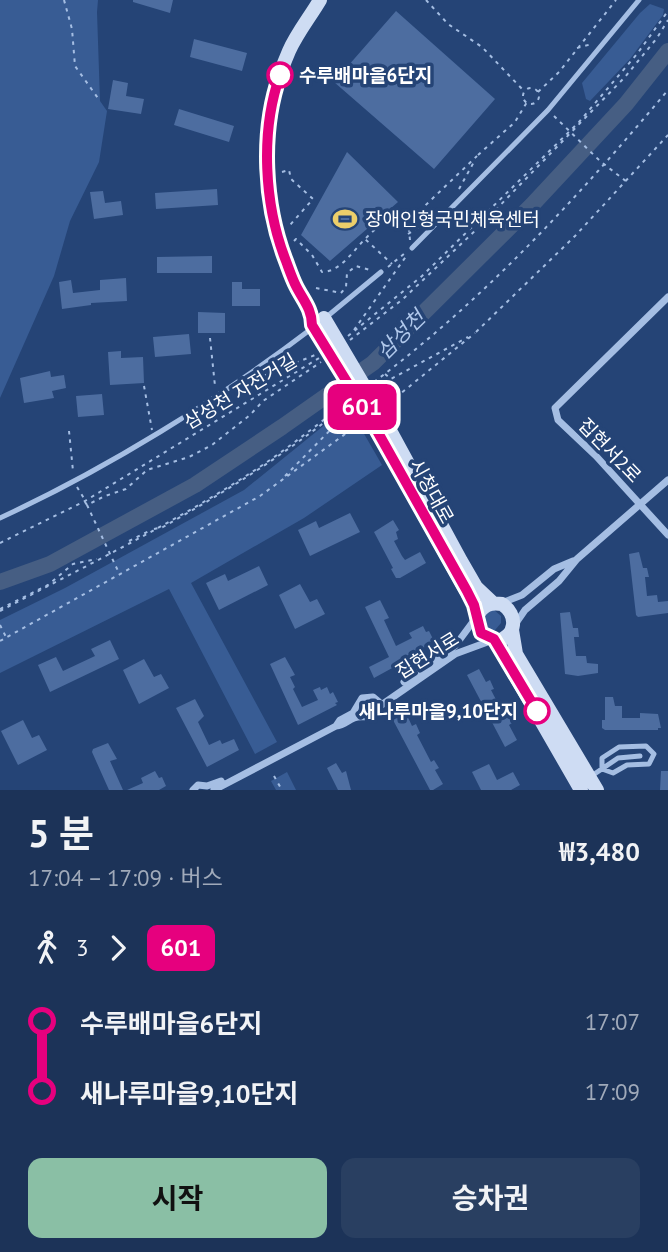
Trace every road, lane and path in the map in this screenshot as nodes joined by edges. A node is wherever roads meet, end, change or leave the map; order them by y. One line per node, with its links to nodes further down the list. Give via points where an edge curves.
1 (64, 0): 10 (path, via 75,66)
2 (320, 0): 41 (street, 시청대로, bridge, via 289,49 277,84 267,172 273,216 296,287)
3 (426, 0): 8 (path, via 448,24 482,47)
4 (616, 0): 9 (path)
5 (639, 0): 12 (lane)
6 (668, 11): 13 (path)
7 (668, 20): 13 (path, via 625,77)
8 (524, 91): 9 (path); 11 (path)
9 (538, 92): 11 (path, via 536,102)
10 (100, 101)
11 (527, 102): 15 (path, via 514,122)
12 (548, 110): 13 (path); 25 (lane)
13 (570, 133): 17 (path); 30 (path, via 422,276); 33 (path, via 435,270)
14 (668, 135): 17 (path)
15 (477, 156): 18 (path); 19 (path)
16 (282, 172): 21 (path, via 289,170 291,179 313,199)
17 (627, 182): 37 (path, via 480,330 391,379 385,374)
18 (459, 188)
19 (408, 222): 22 (path); 23 (path, via 388,217)
20 (428, 222): 22 (path)
21 (289, 225)
22 (408, 234): 25 (path)
23 (365, 239): 24 (path, via 327,273); 26 (path)
24 (294, 241)
25 (412, 248): 26 (path); 30 (path)
26 (392, 264): 27 (path)
27 (381, 272): 28 (path, via 356,266 347,273 341,293); 38 (lane, via 336,311)
28 (316, 288)
29 (668, 297): 48 (street, 집현서2로, via 555,408 558,420)
30 (351, 334): 32 (path)
31 (210, 338): 38 (path)
32 (342, 341)
33 (348, 341)
34 (327, 358): 47 (path, via 263,401 212,445 147,470 126,489)
35 (252, 381): 46 (path, 삼성천 자전거길, via 322,354)
36 (144, 386): 43 (path)
37 (368, 389)
38 (216, 395): 43 (lane)
39 (348, 404): 52 (path, via 237,484)
40 (354, 407): 54 (path, via 282,480 260,496)
41 (381, 426): 55 (street, 시청대로, via 476,587); 57 (street, 시청대로)
42 (69, 431): 45 (path)
43 (152, 435): 45 (lane)
44 (668, 480): 48 (street)
45 (74, 482): 46 (path); 49 (lane)
46 (85, 500): 47 (path); 51 (path, 삼성천 자전거길)
47 (87, 505): 52 (path)
48 (641, 505): 50 (street, 집현서2로); 53 (street)
49 (0, 518)
50 (668, 535)
51 (0, 543)
52 (109, 554): 54 (path); 56 (path, via 73,564 48,585)
53 (577, 559): 55 (street, via 554,569 522,596); 59 (street)
54 (119, 573): 60 (path)
55 (496, 603): 57 (street, via 484,606); 59 (street, via 512,613)
56 (0, 609)
57 (477, 616): 61 (street, via 481,633); 63 (street, 집현서로, via 456,646)
58 (0, 625): 60 (path)
59 (513, 627): 61 (street, via 503,639); 69 (street, via 516,654)
60 (6, 638): 62 (path)
61 (494, 639): 63 (street, 집현서로, via 455,654); 73 (street)
62 (0, 641)
63 (378, 702): 64 (street, via 366,697); 65 (street, via 376,716)
64 (358, 708): 65 (street); 66 (street)
65 (363, 716): 66 (street)
66 (336, 726): 70 (street)
67 (639, 756): 69 (lane, via 618,758)
68 (274, 776): 72 (path)
69 (597, 778): 69 (lane, via 627,765 649,764 654,754 646,746 620,747 602,758)
70 (210, 789): 71 (street, via 198,785)
71 (193, 790)
72 (282, 790)
73 (581, 790)

